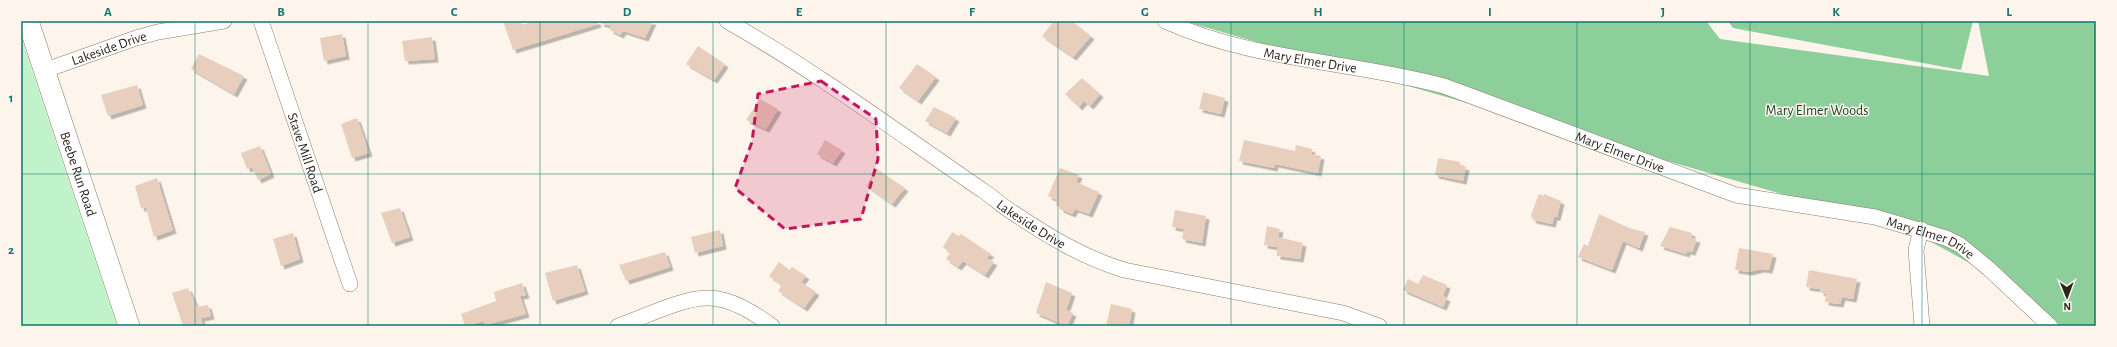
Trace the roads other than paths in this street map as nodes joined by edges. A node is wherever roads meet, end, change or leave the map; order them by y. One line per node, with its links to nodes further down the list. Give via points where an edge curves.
1 (28, 21): 6 (main road, Beebe Run Road)
2 (224, 21): 6 (street, Lakeside Drive, via 144,36)
3 (261, 21): 8 (street, Stave Mill Road)
4 (727, 21): 9 (street, Lakeside Drive, via 773,48 1010,211 1076,252 1124,270 1343,313)
5 (1165, 21): 7 (street, Mary Elmer Drive, via 1219,41 1260,51 1404,75 1444,86 1736,195 1856,213)
6 (43, 71): 10 (main road, Beebe Run Road)
7 (1921, 229): 14 (street, via 1916,250); 15 (street, Mary Elmer Drive, via 1960,245)
8 (350, 284)
9 (1358, 322): 13 (street, Lakeside Drive)
10 (129, 326)
11 (618, 326): 12 (street, via 690,300 710,298 737,305)
12 (772, 326)
13 (1379, 326)
14 (1922, 326)
15 (2050, 326)

